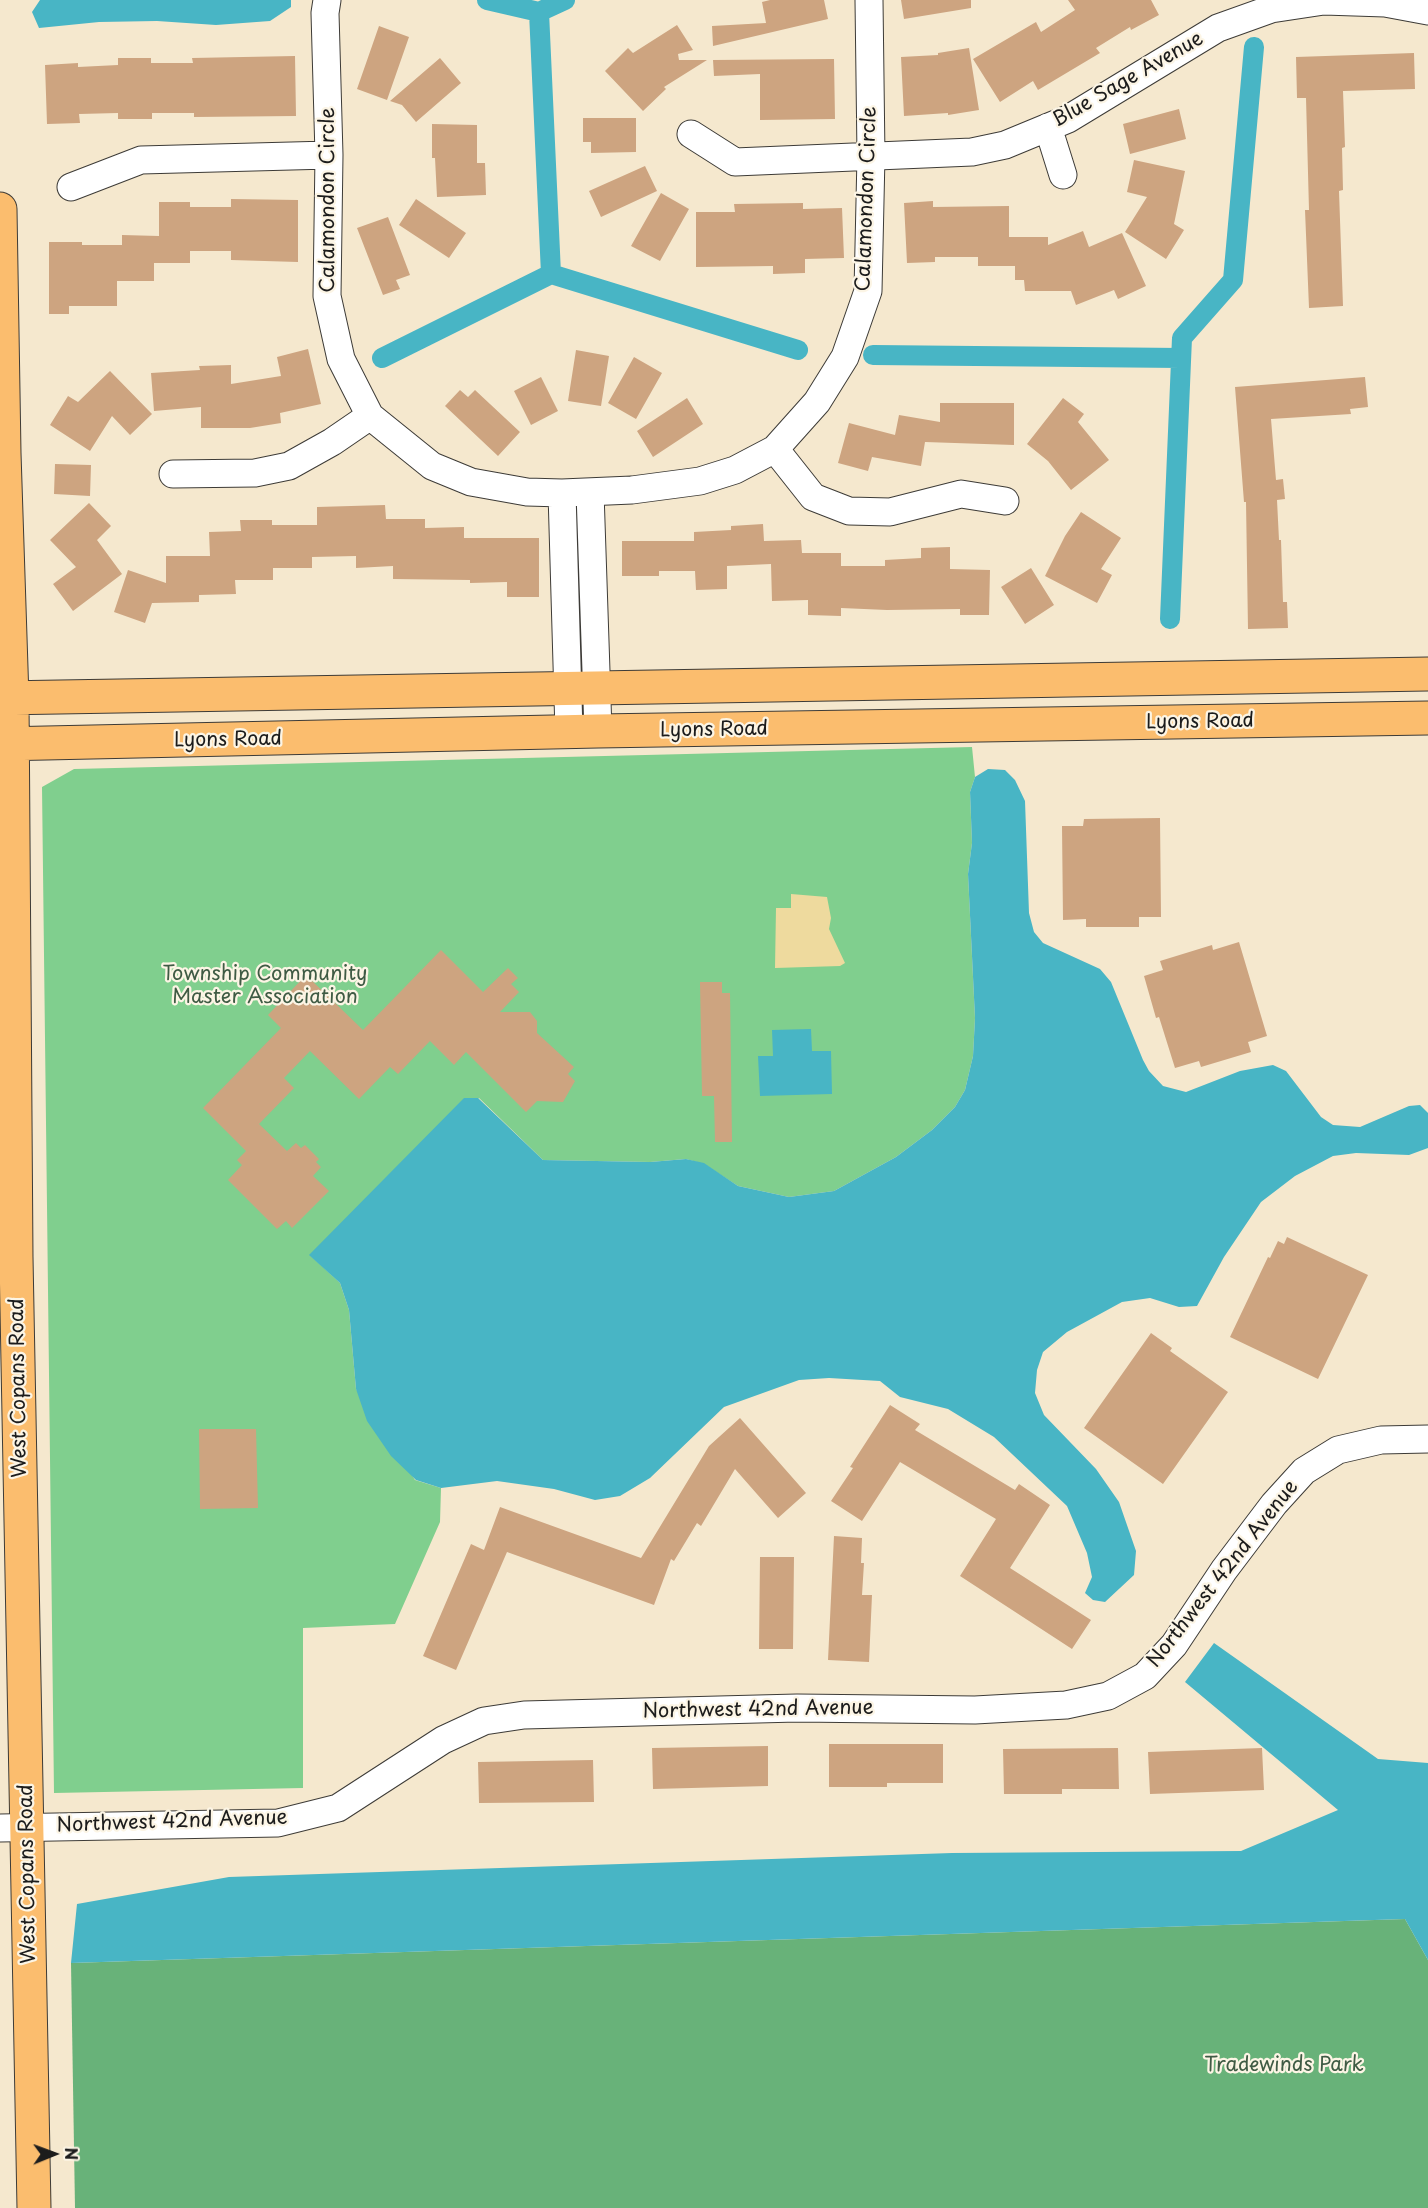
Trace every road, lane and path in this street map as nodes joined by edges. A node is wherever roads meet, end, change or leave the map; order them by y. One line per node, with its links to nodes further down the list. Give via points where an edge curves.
1 (327, 0): 6 (street, Calamondon Circle)
2 (869, 0): 7 (street, Calamondon Circle)
3 (1428, 11): 4 (street, Blue Sage Avenue, via 1385,3 1324,1 1271,9 1218,28 1068,119)
4 (1048, 127): 7 (street, Blue Sage Avenue, via 1005,145 972,152); 8 (street)
5 (691, 134): 7 (street, Blue Sage Avenue, via 735,162)
6 (330, 155): 9 (street, via 141,160); 11 (street, Calamondon Circle, via 327,296 341,359)
7 (871, 156): 12 (street, Calamondon Circle, via 868,291 845,357 817,402)
8 (1063, 175)
9 (71, 187)
10 (0, 209): 19 (main road, West Copans Road)
11 (370, 416): 13 (street, via 289,466 255,473); 15 (street, Calamondon Circle, via 432,466 471,482)
12 (775, 449): 14 (street, Calamondon Circle, via 735,470 700,481); 16 (street, via 813,497 849,511 890,512 961,494)
13 (173, 474)
14 (590, 492): 15 (street, Calamondon Circle); 18 (street)
15 (562, 494): 18 (street)
16 (1005, 501)
17 (1428, 674): 18 (main road)
18 (582, 689): 19 (main road); 21 (street)
19 (6, 698): 22 (main road, West Copans Road)
20 (1428, 718): 21 (main road, Lyons Road)
21 (584, 731): 22 (main road, Lyons Road)
22 (6, 744): 23 (main road, West Copans Road)
23 (8, 1272): 25 (main road, West Copans Road)
24 (1428, 1440): 25 (street, Northwest 42nd Avenue, via 1381,1440 1338,1449 1304,1471 1224,1570 1174,1645 1145,1676 1108,1696 1066,1705 975,1710 797,1708 524,1715 484,1721 443,1740 338,1808 278,1823)
25 (14, 1828): 26 (main road, West Copans Road)
26 (34, 2208)

